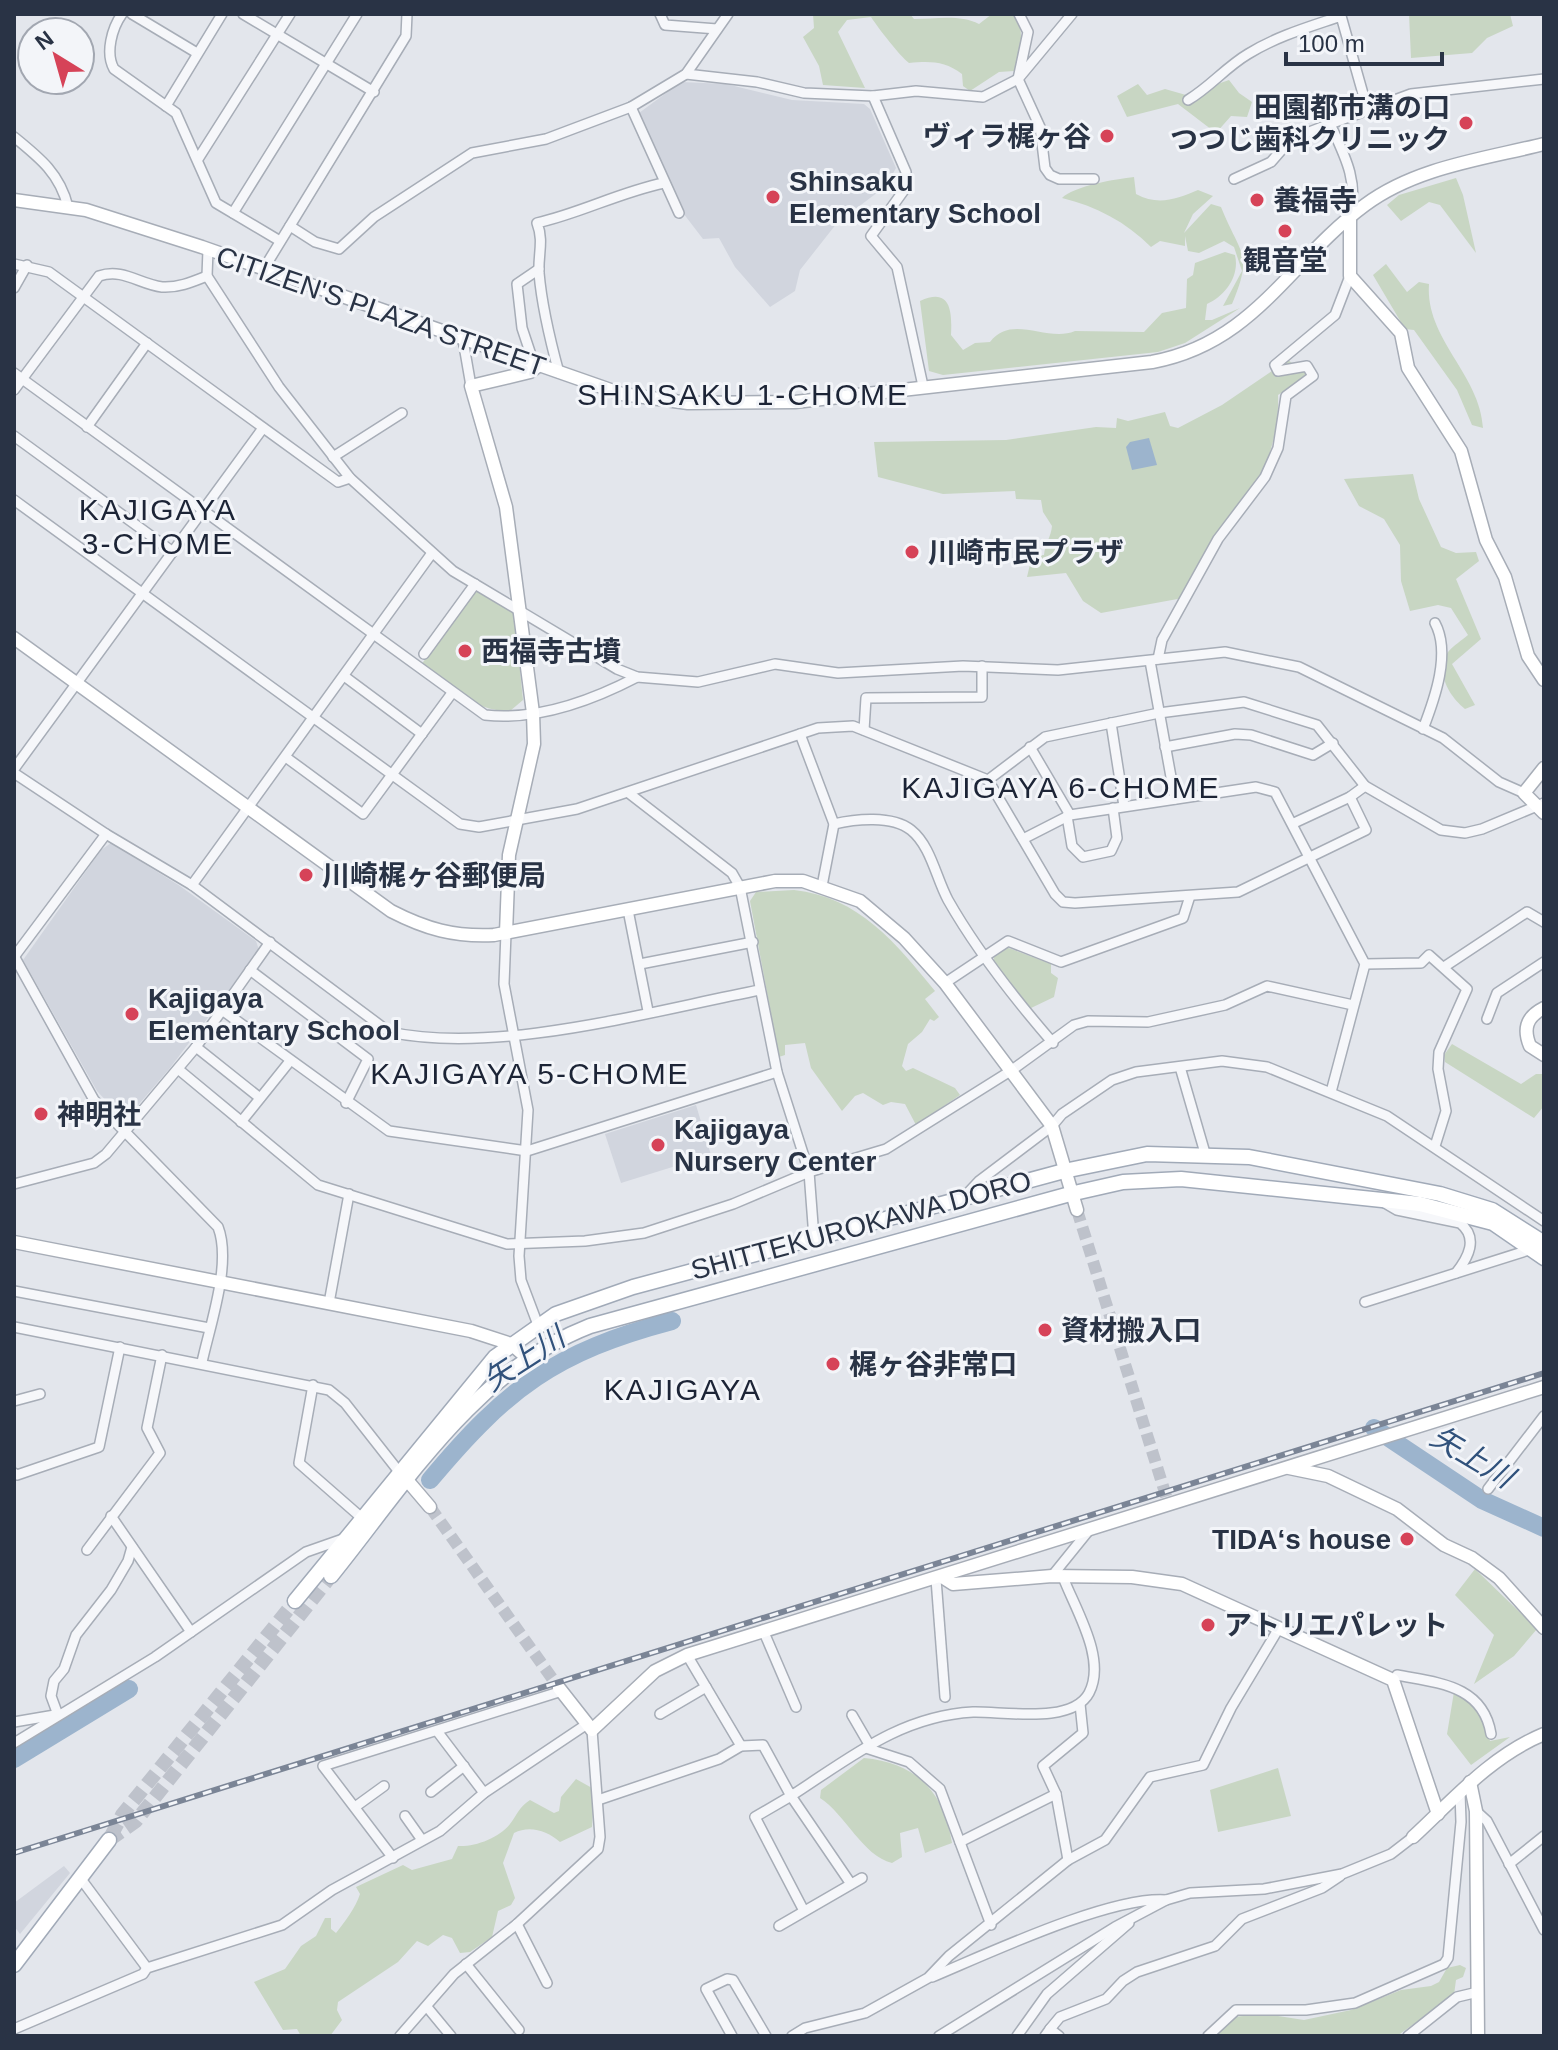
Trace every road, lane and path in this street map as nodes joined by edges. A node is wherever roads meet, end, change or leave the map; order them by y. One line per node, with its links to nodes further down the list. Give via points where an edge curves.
1 (122, 14): 22 (street, via 114,25 111,64)
2 (132, 14): 14 (street)
3 (222, 14): 14 (street)
4 (243, 14): 13 (street)
5 (290, 14): 13 (street)
6 (357, 14): 15 (street)
7 (407, 14): 19 (street, via 406,36)
8 (660, 14): 12 (street, via 665,25)
9 (728, 14): 12 (street)
10 (1019, 14): 17 (street, via 1028,32)
11 (1072, 14): 17 (street)
12 (717, 29): 16 (street)
13 (278, 34): 15 (street); 28 (street)
14 (197, 53): 22 (street)
15 (326, 63): 19 (street); 34 (street)
16 (686, 74): 20 (street, via 804,93); 23 (street)
17 (1018, 79): 20 (street, via 983,97 916,91); 29 (street, via 1040,127 1050,175)
18 (1544, 79): 24 (street, via 1411,94)
19 (374, 92): 37 (street)
20 (873, 96): 54 (street, via 906,172 907,186 871,236 897,267)
21 (1188, 100): 24 (street, via 1247,55 1341,16)
22 (166, 106): 28 (street, via 176,113)
23 (631, 107): 31 (street); 37 (street, via 546,139 472,153 374,217 339,249)
24 (1367, 108): 25 (street)
25 (1330, 124): 30 (street, via 1291,139 1271,162); 36 (street, via 1352,171 1355,199)
26 (14, 137): 33 (street, via 51,168)
27 (1544, 144): 36 (street, CITIZEN'S PLAZA STREET, via 1412,178)
28 (198, 159): 34 (street, via 216,203)
29 (1094, 179)
30 (1234, 179)
31 (664, 183): 35 (street); 42 (street, via 537,223 543,238)
32 (14, 200): 33 (street, CITIZEN'S PLAZA STREET)
33 (68, 207): 39 (street, CITIZEN'S PLAZA STREET)
34 (233, 213): 38 (street)
35 (679, 213)
36 (1350, 218): 45 (street); 54 (street, CITIZEN'S PLAZA STREET, via 1244,322 1187,354)
37 (290, 226): 38 (street)
38 (280, 241): 43 (street)
39 (208, 250): 43 (street, CITIZEN'S PLAZA STREET); 44 (street)
40 (14, 264): 41 (street)
41 (27, 265): 46 (street); 47 (street, via 49,272)
42 (539, 269): 50 (street, via 517,284 522,328); 51 (street, via 544,318)
43 (263, 270): 48 (street, CITIZEN'S PLAZA STREET)
44 (207, 276): 47 (street, via 159,287 111,272 99,276); 60 (street, via 279,387)
45 (1350, 276): 73 (street, via 1335,315 1275,365 1278,371 1307,366 1313,376 1286,396 1278,448 1265,477 1218,539); 77 (street, via 1401,333 1408,368 1452,430 1528,656)
46 (14, 288)
47 (84, 297): 49 (street); 52 (street)
48 (463, 340): 50 (street, CITIZEN'S PLAZA STREET); 53 (street)
49 (147, 343): 57 (street); 58 (street)
50 (536, 365): 51 (street, CITIZEN'S PLAZA STREET); 53 (street, via 530,372)
51 (559, 373): 54 (street, CITIZEN'S PLAZA STREET, via 622,394 724,404 795,402)
52 (18, 376): 55 (street); 57 (street)
53 (471, 386): 68 (street, via 506,507)
54 (923, 386)
55 (14, 390)
56 (402, 413): 60 (street)
57 (87, 427): 63 (street)
58 (263, 428): 61 (street, via 338,482); 63 (street)
59 (14, 436): 64 (street)
60 (333, 457): 61 (street)
61 (350, 478): 65 (street)
62 (14, 500): 67 (street)
63 (203, 513): 64 (street); 70 (street)
64 (173, 552): 67 (street)
65 (432, 553): 66 (street); 70 (street)
66 (475, 584): 68 (street); 72 (street)
67 (142, 593): 78 (street); 82 (street)
68 (519, 613): 76 (street); 80 (street)
69 (1435, 623): 84 (street, via 1443,638 1435,697)
70 (373, 635): 75 (street); 79 (street)
71 (14, 638): 78 (street)
72 (424, 654)
73 (1154, 660): 74 (street, via 1058,670); 81 (street); 84 (street, via 1225,652 1299,667)
74 (982, 666): 76 (street, via 838,673 775,664 698,682); 85 (street, via 982,697 866,698)
75 (344, 676): 82 (street); 86 (street)
76 (637, 677): 80 (street, via 594,699)
77 (1544, 680)
78 (77, 685): 93 (street); 102 (street)
79 (452, 693): 80 (street, via 485,715); 86 (street)
80 (533, 713): 105 (street, via 534,744)
81 (1159, 713): 83 (street); 88 (street, via 1244,702 1317,725); 90 (street)
82 (315, 719): 91 (street); 94 (street)
83 (1111, 723): 89 (street, via 1045,737); 103 (street)
84 (1423, 729): 97 (street, via 1443,738 1499,782)
85 (864, 730): 87 (street, via 835,724); 95 (street)
86 (422, 734): 94 (street)
87 (800, 734): 98 (street); 107 (street)
88 (1333, 743): 90 (street, via 1313,755 1235,734); 96 (street)
89 (1030, 747): 95 (street); 104 (street)
90 (1165, 747): 100 (street)
91 (287, 758): 94 (street, via 363,814); 102 (street)
92 (1544, 768): 97 (street)
93 (14, 771): 108 (street)
94 (393, 776): 105 (street, via 460,824)
95 (988, 780): 109 (street)
96 (1365, 786): 99 (street); 101 (street, via 1451,832 1482,829)
97 (1524, 793): 101 (street)
98 (630, 794): 105 (street); 113 (street, via 732,873)
99 (1350, 797): 106 (street); 110 (street, via 1366,830)
100 (1175, 799): 103 (street); 106 (street, via 1267,789 1282,800)
101 (1541, 806)
102 (250, 807): 111 (street); 117 (street, via 391,911 426,930 470,936)
103 (1119, 807): 104 (street); 104 (street, via 1111,851 1083,857 1072,846)
104 (1068, 815): 109 (street)
105 (517, 821): 117 (street, via 509,855)
106 (1294, 823): 110 (street)
107 (834, 824): 112 (street); 121 (street, via 884,821 912,830)
108 (106, 834): 111 (street); 120 (street)
109 (1023, 839): 114 (street, via 1063,902)
110 (1311, 858): 114 (street, via 1238,892); 124 (street)
111 (192, 885): 118 (street)
112 (822, 886): 113 (street, via 775,881); 127 (street, via 860,901)
113 (740, 887): 115 (street); 119 (street)
114 (1190, 896): 121 (street, via 1183,918 1081,958 1061,962 1008,941)
115 (628, 910): 117 (street); 123 (street)
116 (1544, 922): 125 (street, via 1527,912)
117 (506, 933): 134 (street, via 504,984)
118 (270, 942): 126 (street); 134 (street, via 389,1032 411,1037)
119 (753, 942): 123 (street); 128 (street)
120 (14, 956): 148 (street, via 85,1087)
121 (985, 956): 127 (street); 135 (street)
122 (1544, 962): 133 (street, via 1497,993)
123 (640, 964): 132 (street)
124 (1365, 964): 125 (street, via 1421,963 1429,955); 129 (street)
125 (1444, 967): 149 (street, via 1467,989 1439,1052 1446,1111)
126 (250, 970): 131 (street); 145 (street, via 368,1059)
127 (945, 983): 141 (street)
128 (760, 990): 132 (street); 142 (street)
129 (1353, 1005): 135 (street, via 1267,986 1225,1005 1148,1022 1088,1021 1074,1025); 143 (street)
130 (1544, 1008): 137 (street, via 1525,1028 1530,1046)
131 (222, 1010): 136 (street); 138 (street)
132 (648, 1011): 134 (street)
133 (1487, 1019)
134 (515, 1037): 150 (street, via 528,1110)
135 (1053, 1043): 141 (street)
136 (196, 1047): 140 (street); 144 (street)
137 (1544, 1055)
138 (290, 1061): 144 (street); 145 (street)
139 (1180, 1067): 143 (street, via 1248,1063); 147 (street, via 1112,1080); 151 (street)
140 (178, 1069): 146 (street); 148 (street)
141 (1012, 1070): 147 (street); 153 (street, via 886,1149)
142 (777, 1072): 150 (street); 153 (street)
143 (1331, 1092): 149 (street, via 1387,1116)
144 (260, 1098): 146 (street)
145 (346, 1103): 150 (street, via 389,1131)
146 (241, 1122): 156 (street, via 318,1185)
147 (1052, 1126): 152 (street); 158 (street)
148 (126, 1131): 154 (street, via 94,1163); 168 (street, via 218,1227 223,1240)
149 (1435, 1146): 155 (street)
150 (527, 1151): 165 (street)
151 (1205, 1153): 152 (main road, SHITTEKUROKAWA DORO, via 1135,1155); 161 (main road, SHITTEKUROKAWA DORO, via 1342,1175)
152 (1064, 1171): 157 (street); 158 (main road, SHITTEKUROKAWA DORO)
153 (809, 1172): 163 (street); 165 (street, via 644,1233)
154 (14, 1184)
155 (1501, 1190): 161 (street); 162 (street)
156 (349, 1194): 165 (street); 171 (street)
157 (1070, 1194): 159 (main road, SHITTEKUROKAWA DORO, via 1137,1180 1181,1179); 160 (street); 178 (main road, SHITTEKUROKAWA DORO, via 590,1326)
158 (964, 1197): 163 (main road, SHITTEKUROKAWA DORO)
159 (1382, 1201): 166 (main road, SHITTEKUROKAWA DORO, via 1476,1216); 167 (street, via 1467,1229 1468,1258)
160 (1077, 1210)
161 (1492, 1210): 166 (main road, SHITTEKUROKAWA DORO)
162 (1544, 1221)
163 (814, 1238): 172 (main road, SHITTEKUROKAWA DORO, via 587,1300)
164 (14, 1242): 168 (street)
165 (519, 1245): 172 (street, via 521,1280)
166 (1540, 1250): 167 (street)
167 (1456, 1273): 170 (street)
168 (219, 1282): 171 (street); 174 (street)
169 (14, 1291): 174 (street)
170 (1365, 1302)
171 (329, 1303): 175 (street)
172 (538, 1325): 175 (main road, SHITTEKUROKAWA DORO)
173 (14, 1327): 176 (street, via 48,1328)
174 (209, 1328): 179 (street)
175 (511, 1344): 178 (street); 187 (main road, SHITTEKUROKAWA DORO, via 473,1381)
176 (120, 1347): 177 (street); 186 (street, via 99,1447)
177 (162, 1355): 179 (street); 190 (street, via 147,1428 160,1453)
178 (526, 1357): 187 (main road, SHITTEKUROKAWA DORO, via 482,1392)
179 (202, 1362): 180 (street)
180 (313, 1385): 187 (street, via 337,1395); 191 (street, via 299,1463)
181 (1544, 1387): 185 (street)
182 (40, 1394): 183 (street)
183 (14, 1401)
184 (1544, 1416): 188 (street)
185 (1286, 1467): 192 (street); 201 (street, via 1328,1476 1397,1509 1499,1578)
186 (14, 1473)
187 (404, 1476): 189 (street); 191 (main road, SHITTEKUROKAWA DORO); 196 (main road, SHITTEKUROKAWA DORO)
188 (1488, 1489)
189 (430, 1507)
190 (111, 1516): 194 (street); 195 (street)
191 (363, 1519): 193 (main road, SHITTEKUROKAWA DORO)
192 (1091, 1528): 197 (street); 198 (street)
193 (346, 1538): 199 (main road, SHITTEKUROKAWA DORO); 203 (street, via 306,1552)
194 (132, 1547): 203 (street); 212 (street, via 111,1590 76,1635 54,1681 51,1696)
195 (87, 1550)
196 (331, 1576)
197 (1057, 1576): 198 (street, via 953,1584); 200 (street, via 1182,1584); 209 (street, via 1095,1660 1090,1692)
198 (939, 1578): 202 (street); 208 (street)
199 (295, 1601)
200 (1279, 1628): 233 (street, via 1393,1680); 241 (street, via 1203,1765 1150,1777 1105,1840)
201 (1544, 1628)
202 (763, 1630): 204 (street); 210 (street)
203 (191, 1632): 212 (street)
204 (687, 1655): 206 (street); 215 (street, via 655,1671)
205 (1397, 1675): 217 (street, via 1460,1690 1484,1709)
206 (706, 1687): 211 (street); 220 (street)
207 (560, 1689): 215 (street); 216 (street)
208 (945, 1697)
209 (1080, 1704): 221 (street, via 1029,1715 948,1715 889,1732); 228 (street, via 1083,1733 1043,1766)
210 (796, 1707)
211 (660, 1714)
212 (58, 1715): 214 (street); 219 (street)
213 (852, 1715): 221 (street)
214 (14, 1722)
215 (589, 1727): 227 (street); 230 (street)
216 (437, 1731): 222 (street); 231 (street, via 323,1766)
217 (1491, 1734)
218 (1544, 1734): 223 (street, via 1510,1750)
219 (14, 1743)
220 (741, 1746): 229 (street, via 763,1745); 230 (street, via 719,1759)
221 (868, 1747): 229 (street); 239 (street, via 909,1762 940,1789)
222 (464, 1766): 225 (street); 227 (street)
223 (1470, 1782): 226 (street); 232 (street)
224 (384, 1786): 231 (street)
225 (431, 1792)
226 (1460, 1792): 233 (street); 264 (street, via 1444,1964 1355,2003 1306,2010 1236,2010)
227 (484, 1793): 238 (street)
228 (1056, 1794): 239 (street); 241 (street)
229 (791, 1796): 246 (street); 248 (street, via 755,1817)
230 (598, 1800): 250 (street, via 598,1849)
231 (355, 1807): 240 (street)
232 (1476, 1811): 242 (street, via 1487,1821); 259 (street)
233 (1438, 1814): 236 (street)
234 (405, 1816): 238 (street)
235 (1544, 1836): 242 (street)
236 (1413, 1837): 243 (street, via 1391,1854)
237 (109, 1840): 245 (main road)
238 (422, 1840): 240 (street)
239 (960, 1842): 251 (street)
240 (393, 1858): 256 (street, via 332,1890 282,1925)
241 (1068, 1860): 251 (street)
242 (1509, 1864): 253 (street)
243 (1342, 1874): 247 (street); 263 (street, via 1322,1888 1242,1919 1215,1946 1137,1972 1106,1999 1060,2017)
244 (862, 1878): 246 (street)
245 (81, 1879): 255 (main road); 256 (street)
246 (851, 1884): 248 (street)
247 (1166, 1900): 249 (street); 257 (street, via 1136,1901 988,1951)
248 (804, 1911): 252 (street)
249 (1134, 1917): 270 (street); 271 (street, via 1047,1994)
250 (517, 1924): 254 (street); 258 (street)
251 (991, 1925): 257 (street)
252 (779, 1926)
253 (1544, 1930)
254 (466, 1964): 260 (street); 262 (street)
255 (14, 1965)
256 (147, 1968): 261 (street)
257 (928, 1978): 269 (street, via 865,2013)
258 (547, 1983)
259 (1478, 1992): 274 (street, via 1457,1997); 275 (street)
260 (427, 2007): 265 (street); 266 (street)
261 (14, 2029)
262 (519, 2030)
263 (1047, 2033): 272 (street)
264 (1208, 2034): 273 (street)
265 (403, 2035)
266 (451, 2036)
267 (732, 2036): 268 (street, via 706,1989 727,1979 733,1980)
268 (766, 2036)
269 (792, 2036)
270 (939, 2036)
271 (1017, 2036)
272 (1059, 2036)
273 (1196, 2036)
274 (1408, 2036)
275 (1478, 2036)

